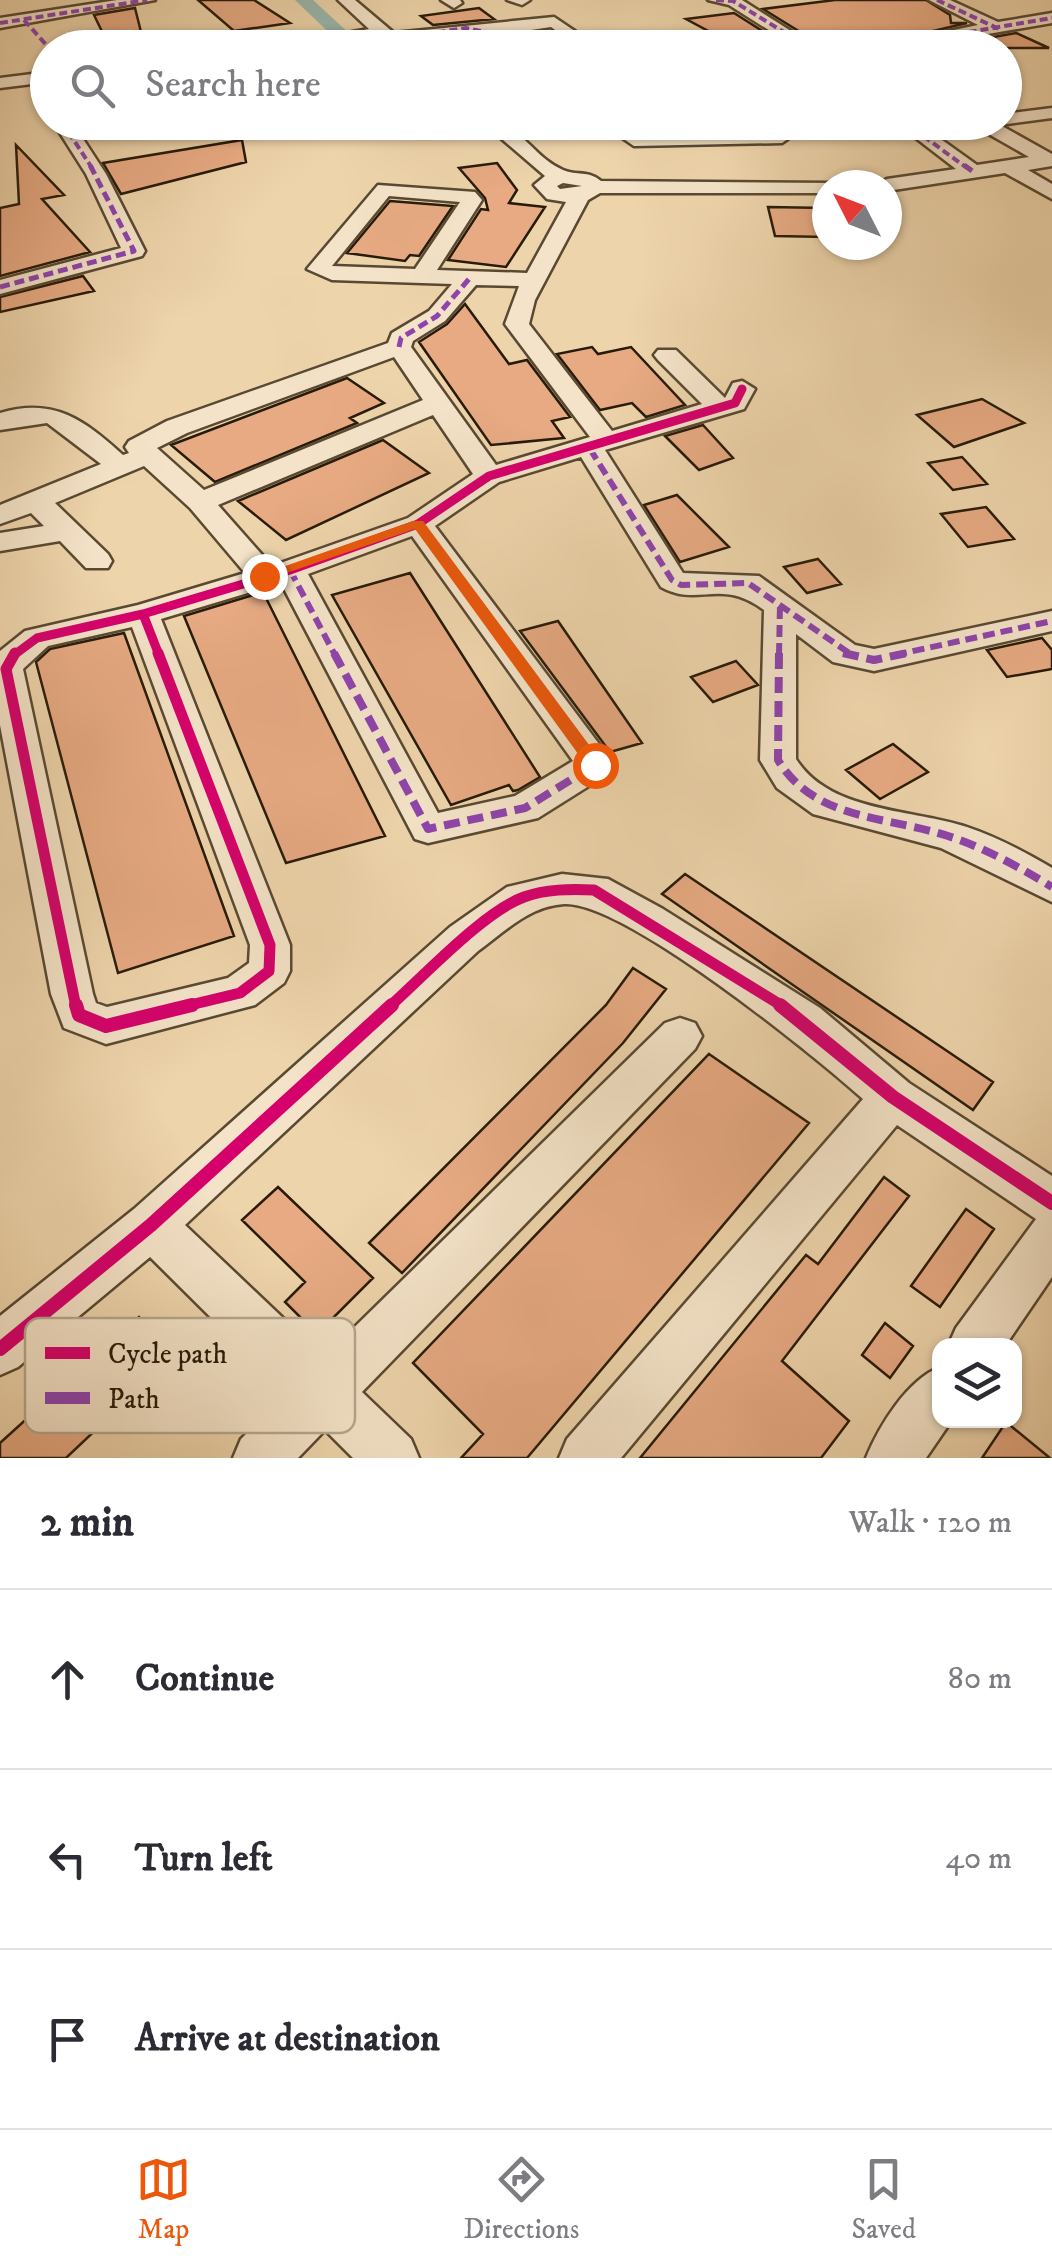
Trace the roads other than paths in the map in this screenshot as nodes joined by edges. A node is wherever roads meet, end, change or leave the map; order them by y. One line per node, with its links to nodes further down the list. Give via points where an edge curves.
1 (146, 0): 6 (street)
2 (346, 0): 12 (street)
3 (716, 0): 4 (street)
4 (734, 0): 15 (street)
5 (937, 0): 10 (street)
6 (71, 7): 8 (street)
7 (1052, 18): 10 (street)
8 (24, 20): 9 (street); 11 (street)
9 (0, 24)
10 (999, 29): 16 (street)
11 (33, 30)
12 (380, 30)
13 (502, 30): 14 (street, via 558,23)
14 (568, 30)
15 (782, 30)
16 (992, 30)
17 (30, 79): 18 (street)
18 (0, 83)
19 (1049, 113): 20 (street)
20 (1022, 117)
21 (74, 140): 35 (street, via 134,251)
22 (513, 140): 30 (street, via 559,177 584,178)
23 (929, 140): 27 (street)
24 (1014, 140): 25 (street)
25 (1051, 161): 26 (street)
26 (1010, 167): 27 (street); 31 (street)
27 (975, 173): 28 (street)
28 (902, 184)
29 (812, 186): 30 (street)
30 (588, 192): 34 (street)
31 (1052, 194)
32 (422, 275): 32 (street, via 326,272 318,266 385,190 468,196 472,200); 33 (street)
33 (468, 279): 34 (street); 36 (street, via 437,316 400,338)
34 (536, 280): 40 (street, via 516,315 522,336)
35 (0, 286)
36 (399, 347): 38 (street); 41 (street, via 177,428 140,447)
37 (668, 356): 40 (street, via 731,398)
38 (436, 404): 42 (street); 44 (street)
39 (0, 422): 41 (street, via 32,412 59,414)
40 (598, 446): 42 (street); 51 (street, via 672,580 681,586 748,583)
41 (132, 461): 43 (street); 44 (street)
42 (489, 476): 46 (street)
43 (35, 500): 45 (street); 47 (street)
44 (200, 502): 50 (street)
45 (0, 514)
46 (418, 524): 50 (street); 50 (street, via 595,765 525,808 428,829)
47 (66, 531): 48 (street); 49 (street)
48 (0, 542)
49 (96, 561)
50 (277, 573): 52 (street)
51 (780, 604): 53 (street, via 845,654 874,660); 56 (street, via 778,760 786,781 812,799 944,834)
52 (143, 614): 54 (street); 54 (street, via 272,962 240,993 106,1026 79,1014 72,994 6,669 14,652)
53 (1052, 621)
54 (38, 638): 55 (street)
55 (0, 642)
56 (1052, 887)
57 (680, 1036): 67 (street)
58 (893, 1097): 59 (street); 60 (street, via 804,1020 649,920 594,890 562,888 521,898 464,939); 73 (street)
59 (1052, 1204)
60 (152, 1225): 62 (street); 63 (street)
61 (1052, 1236): 65 (street)
62 (38, 1318)
63 (251, 1318)
64 (25, 1329): 66 (street)
65 (980, 1338)
66 (0, 1349)
67 (355, 1364)
68 (932, 1405): 74 (street)
69 (355, 1419): 72 (street)
70 (285, 1433): 71 (street)
71 (260, 1458)
72 (392, 1458)
73 (586, 1458)
74 (893, 1458)

